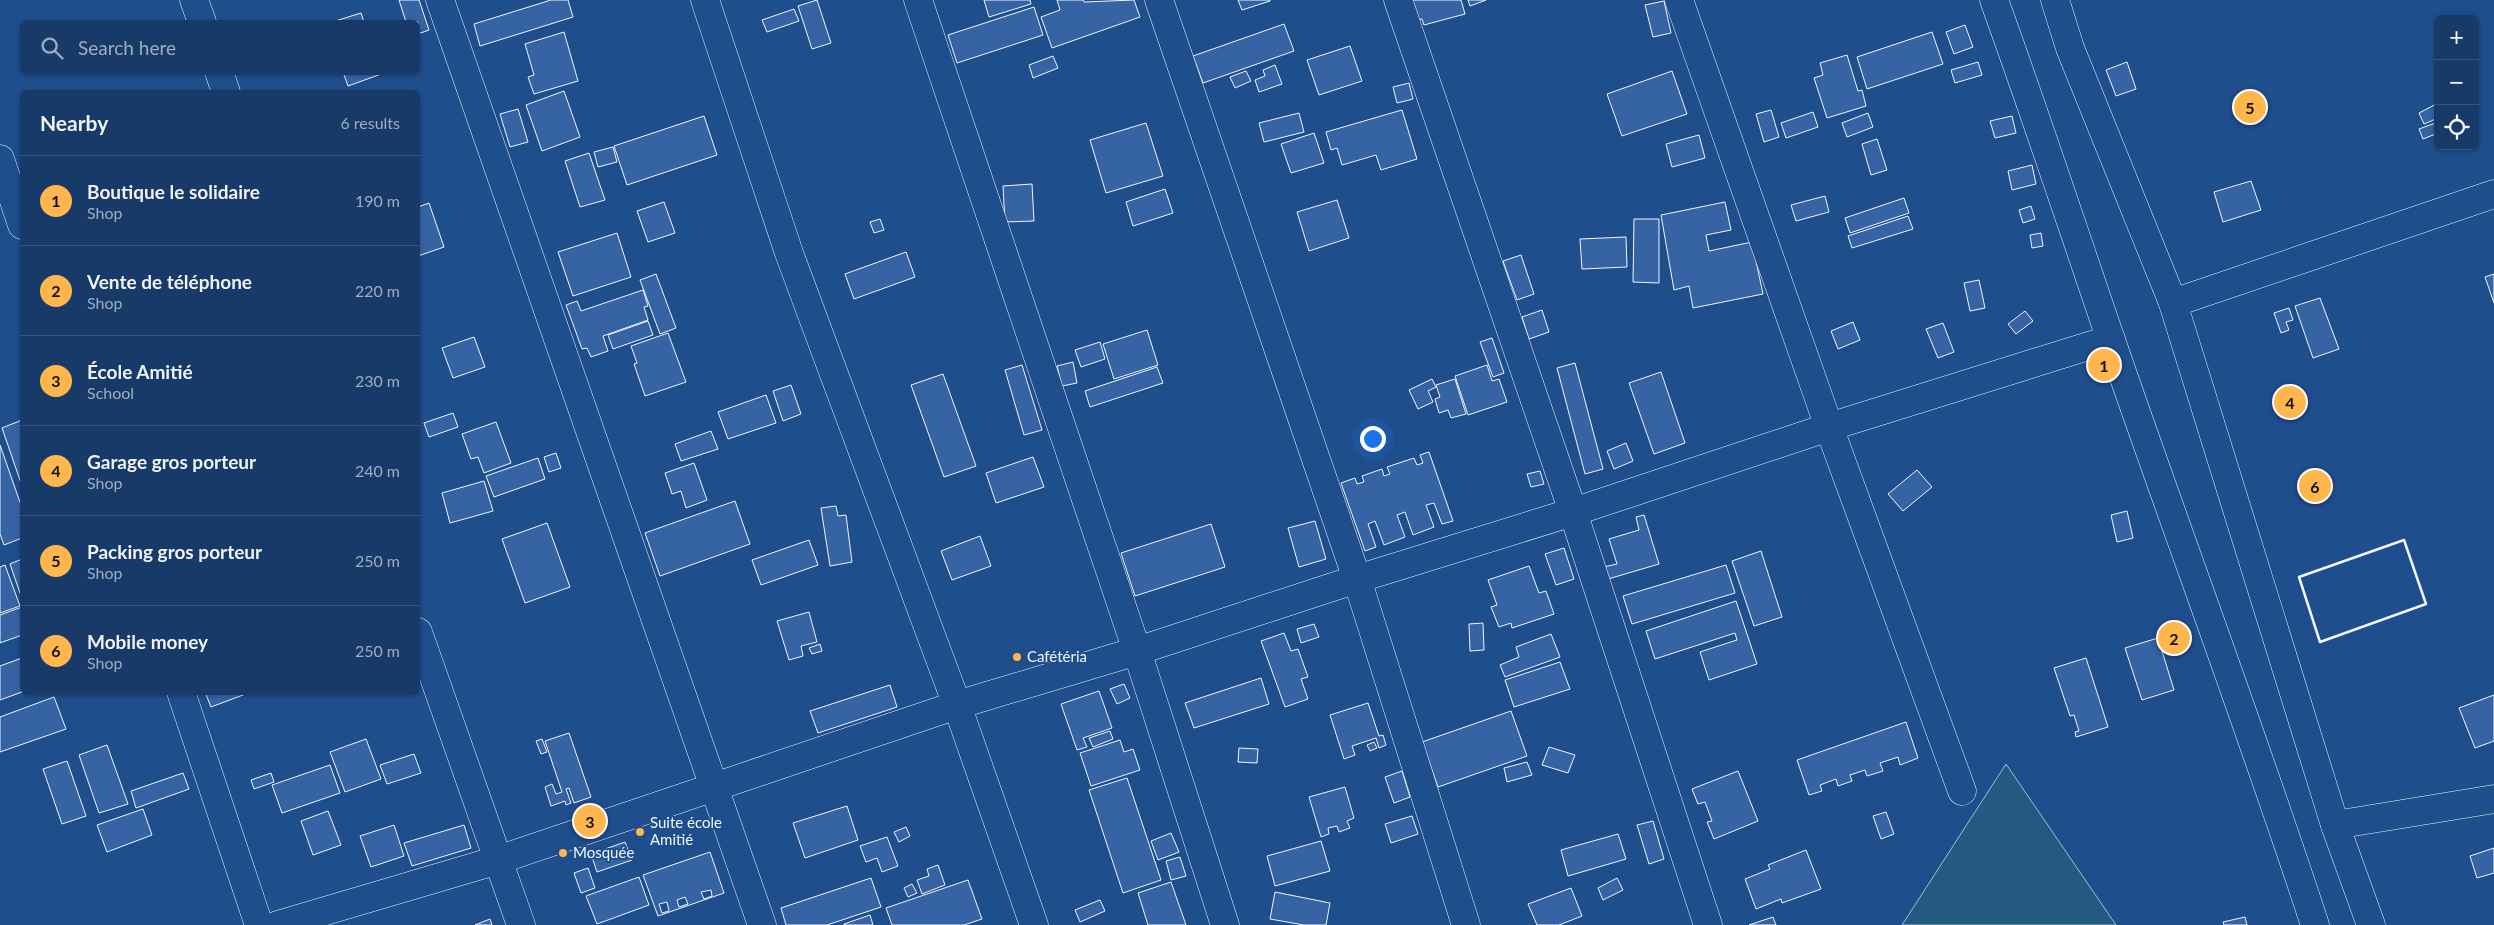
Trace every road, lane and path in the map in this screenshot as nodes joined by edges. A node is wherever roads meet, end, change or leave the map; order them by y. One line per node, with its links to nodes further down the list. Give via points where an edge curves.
1 (194, 0): 10 (street)
2 (440, 0): 25 (street)
3 (705, 0): 24 (street, via 789,253)
4 (918, 0): 22 (street)
5 (1160, 0): 20 (street)
6 (1398, 0): 19 (street)
7 (1679, 0): 18 (street)
8 (1994, 0): 17 (street, via 2062,189)
9 (2055, 0): 16 (street, via 2070,48)
10 (201, 20)
11 (220, 75): 12 (street)
12 (225, 90)
13 (0, 159): 15 (street)
14 (2494, 194): 16 (street)
15 (20, 219)
16 (2173, 303): 28 (street)
17 (2111, 339): 18 (street); 38 (street, via 2278,811)
18 (1829, 427): 19 (street); 26 (street)
19 (1572, 512): 20 (street); 37 (street)
20 (1357, 579): 22 (street); 36 (street)
21 (420, 638): 29 (street)
22 (1137, 651): 24 (street); 35 (street)
23 (182, 695): 30 (street)
24 (957, 705): 25 (street); 34 (street)
25 (715, 788): 29 (street); 33 (street)
26 (1962, 791)
27 (2494, 798): 28 (street)
28 (2335, 825): 39 (street)
29 (498, 860): 31 (street); 32 (street)
30 (259, 925)
31 (278, 925)
32 (521, 925)
33 (762, 925)
34 (1034, 925)
35 (1225, 925)
36 (1466, 925)
37 (1708, 925)
38 (2315, 925)
39 (2371, 925)

